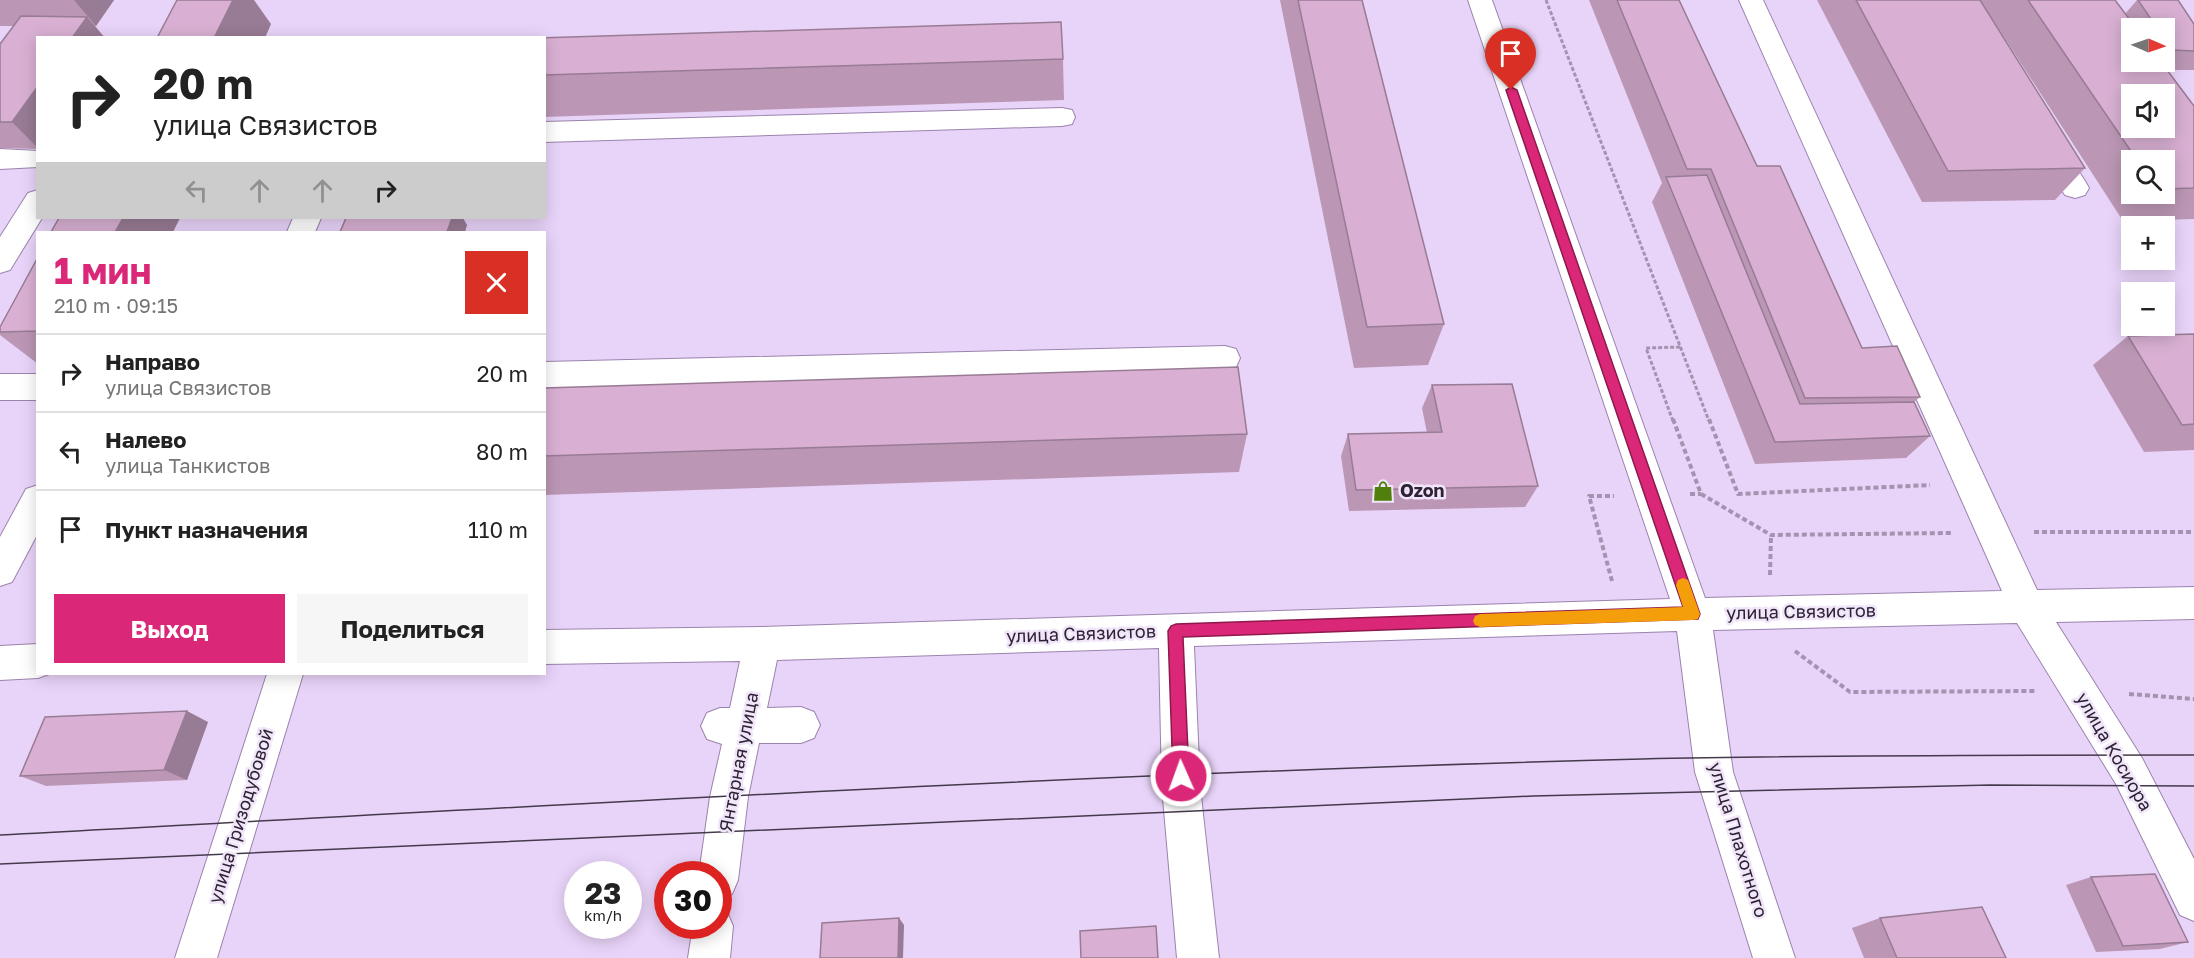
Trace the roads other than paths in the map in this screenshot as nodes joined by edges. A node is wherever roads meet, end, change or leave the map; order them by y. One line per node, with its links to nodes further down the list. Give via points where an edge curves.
1 (1480, 0): 20 (street, улица Плахотного)
2 (1751, 0): 19 (street, улица Косиора)
3 (1062, 117): 5 (street)
4 (2031, 119): 8 (street)
5 (546, 132)
6 (0, 159): 7 (street)
7 (32, 159)
8 (2074, 188)
9 (36, 202): 10 (street)
10 (8, 236): 11 (street)
11 (0, 262)
12 (1225, 358): 13 (street)
13 (546, 375)
14 (0, 387): 15 (street)
15 (36, 387)
16 (36, 503): 17 (street)
17 (0, 571)
18 (2194, 603): 19 (street, улица Связистов)
19 (2027, 607): 20 (street, улица Связистов); 30 (street, улица Косиора, via 2129,771)
20 (1693, 614): 21 (street, улица Связистов); 35 (street, улица Плахотного, via 1714,772)
21 (1176, 631): 22 (street, улица Связистов); 34 (street, via 1181,787)
22 (762, 644): 23 (street, улица Связистов); 28 (street, Янтарная улица)
23 (546, 647)
24 (36, 662): 25 (street)
25 (0, 663)
26 (285, 675): 32 (street, улица Гризодубовой)
27 (801, 724): 28 (street)
28 (732, 725): 29 (street, Янтарная улица, via 729,797)
29 (721, 861)
30 (2194, 901)
31 (711, 939): 33 (street)
32 (196, 958)
33 (709, 958)
34 (1198, 958)
35 (1774, 958)

